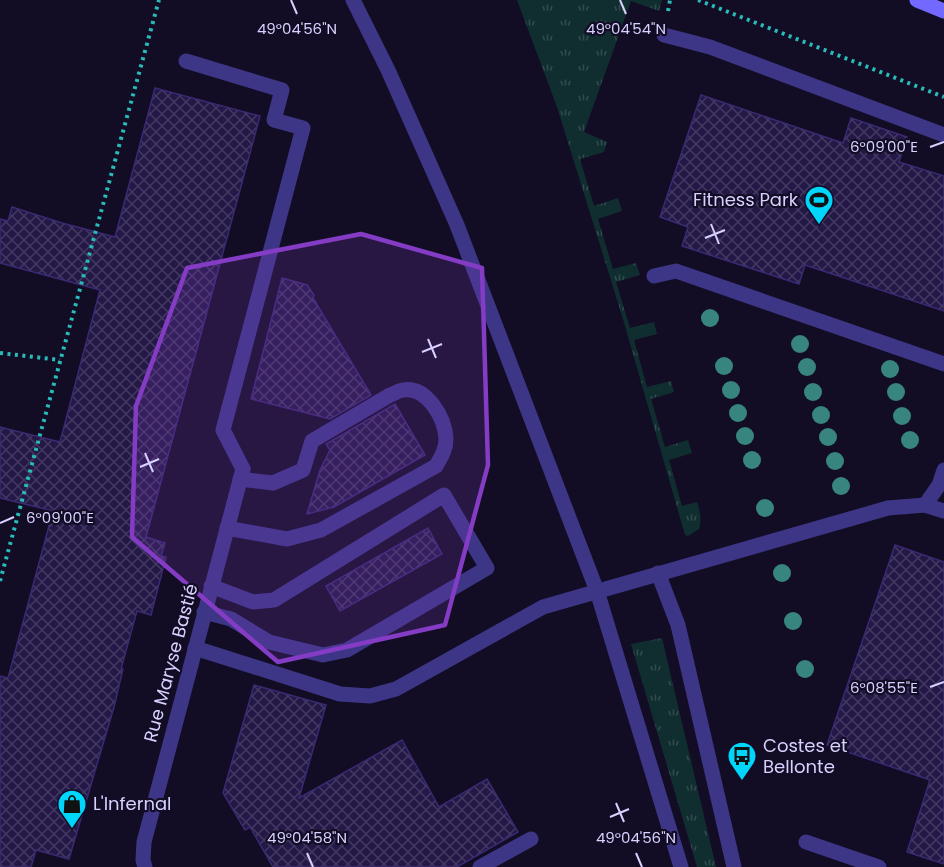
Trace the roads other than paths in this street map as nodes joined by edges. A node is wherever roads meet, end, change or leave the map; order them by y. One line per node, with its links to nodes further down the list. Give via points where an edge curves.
1 (353, 0): 16 (street, via 457,225)
2 (917, 0): 3 (street)
3 (944, 11)
4 (664, 35): 6 (street, via 710,46)
5 (186, 61): 10 (street, via 282,90 274,120 303,128 223,430)
6 (944, 135)
7 (654, 276): 8 (street, via 676,272)
8 (944, 364)
9 (944, 470): 11 (street)
10 (242, 474): 13 (street, Rue Maryse Bastié); 13 (street, via 273,483 303,470 312,441 403,390 419,392 431,402 446,438 444,454 436,466 321,530 287,539)
11 (925, 505): 12 (street); 14 (street, via 888,508)
12 (944, 511)
13 (227, 528): 15 (street, Rue Maryse Bastié)
14 (658, 573): 16 (street); 24 (street, via 678,625)
15 (211, 586): 17 (street, Rue Maryse Bastié); 17 (street, via 253,602 274,600 444,495 487,568 348,650 323,655 269,642 231,619)
16 (597, 591): 18 (street, via 543,606 396,689 370,696 340,694); 23 (street)
17 (204, 612): 18 (street, Rue Maryse Bastié)
18 (195, 648): 21 (street, Rue Maryse Bastié, via 144,842)
19 (531, 838): 22 (street)
20 (806, 842): 25 (street)
21 (145, 867)
22 (480, 867)
23 (681, 867)
24 (734, 867)
25 (879, 867)

